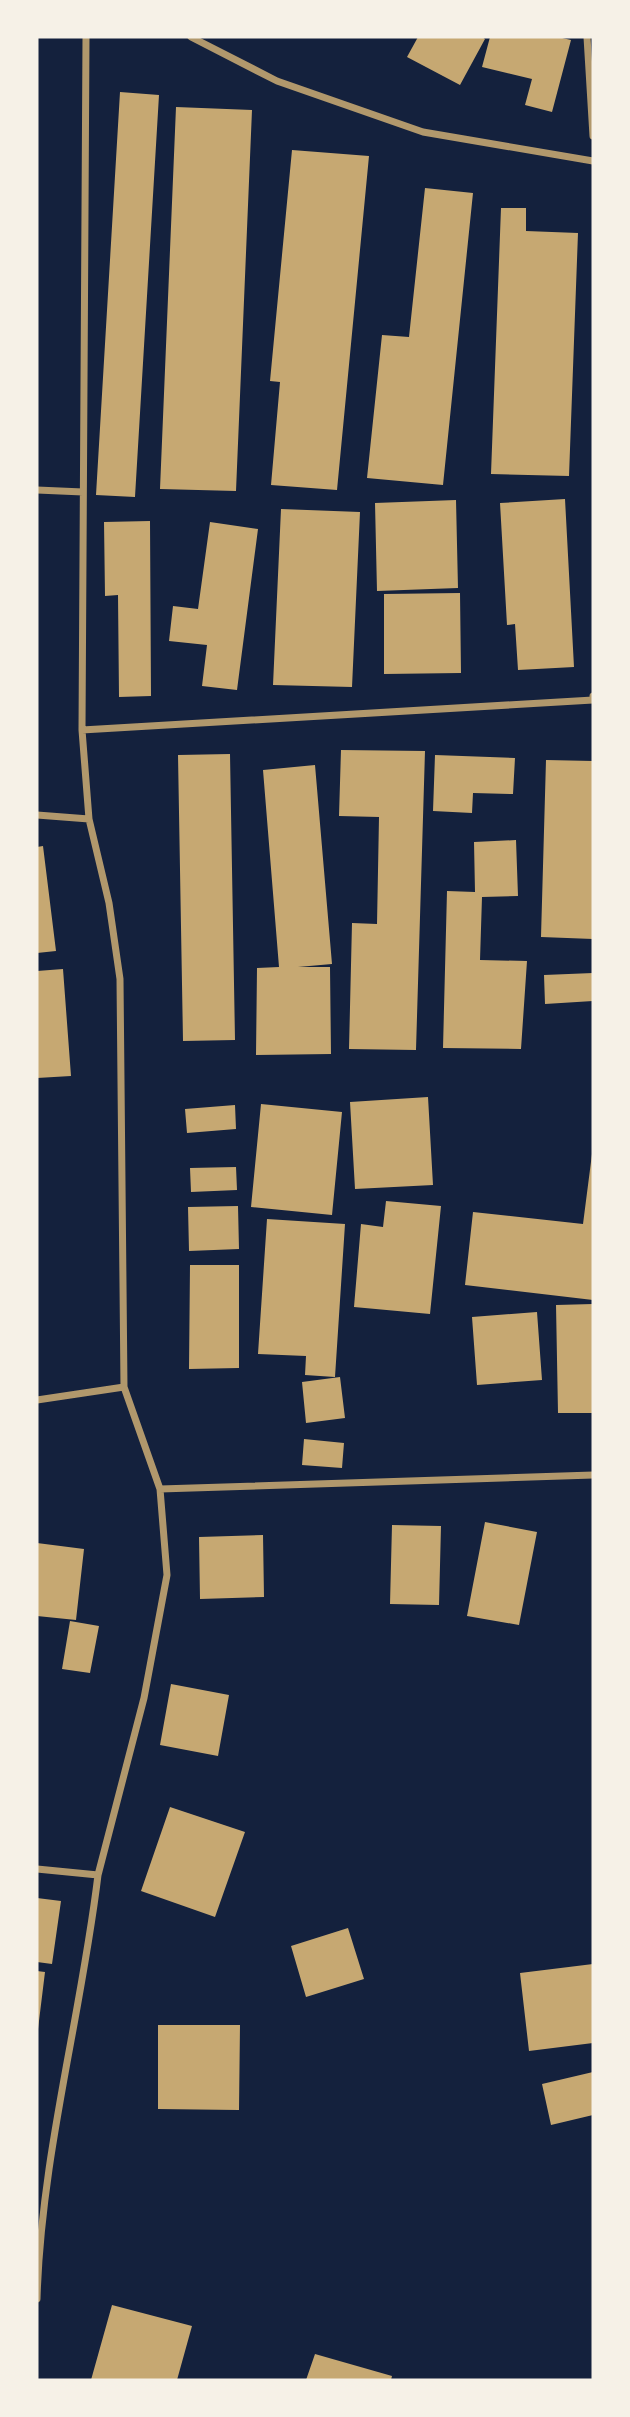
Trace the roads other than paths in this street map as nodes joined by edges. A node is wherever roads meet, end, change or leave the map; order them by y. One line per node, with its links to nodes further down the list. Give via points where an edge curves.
1 (86, 37): 7 (street)
2 (191, 37): 5 (street, via 276,81 423,132)
3 (587, 37): 4 (street)
4 (593, 136)
5 (593, 161)
6 (37, 490): 7 (street)
7 (83, 492): 9 (street)
8 (593, 696): 9 (street, via 593,700)
9 (82, 730): 11 (street)
10 (37, 815): 11 (street)
11 (89, 819): 12 (street, via 109,903 120,979)
12 (124, 1387): 13 (street); 15 (street)
13 (37, 1400)
14 (593, 1475): 15 (street)
15 (160, 1489): 17 (street, via 167,1574 144,1698)
16 (37, 1869): 17 (street)
17 (99, 1875): 18 (street, via 90,1945 62,2078 38,2244)
18 (37, 2299)

